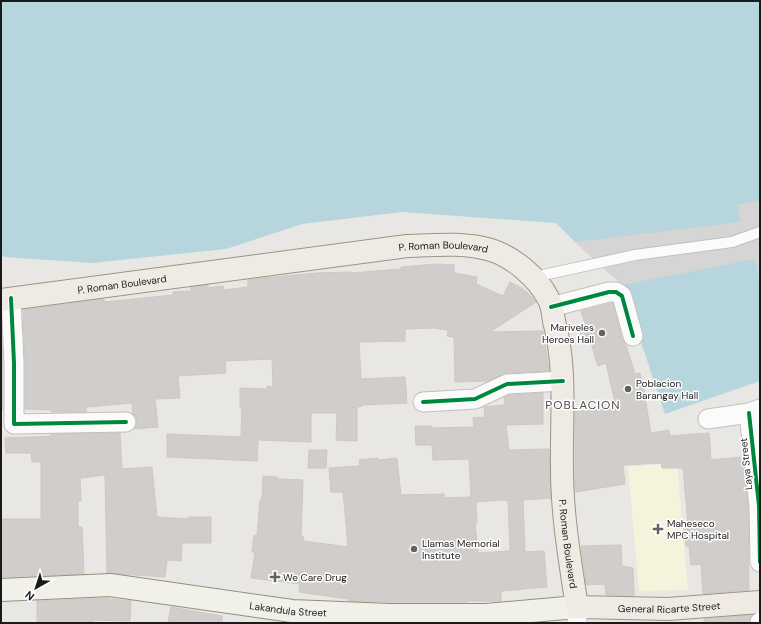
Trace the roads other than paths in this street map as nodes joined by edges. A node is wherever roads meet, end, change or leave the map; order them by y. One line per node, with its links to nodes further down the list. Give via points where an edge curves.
1 (760, 232): 2 (lane, via 732,242 634,255)
2 (534, 277): 3 (main road, P. Roman Boulevard, via 517,263 492,251 466,245 407,246); 4 (main road, P. Roman Boulevard, via 549,298)
3 (4, 298): 10 (street, via 14,362 14,424)
4 (551, 307): 5 (street, via 616,292 622,296); 6 (main road, P. Roman Boulevard, via 558,334)
5 (633, 336)
6 (563, 381): 7 (street, via 507,384 475,399); 15 (main road, P. Roman Boulevard, via 562,484)
7 (423, 402)
8 (754, 411): 9 (street); 11 (street, Laya Street)
9 (708, 419)
10 (126, 422)
11 (758, 477): 12 (street, Laya Street)
12 (760, 562)
13 (1, 590): 15 (main road, Lakandula Street, via 110,584 292,611 390,615)
14 (760, 602): 15 (main road, General Ricarte Street)
15 (577, 615)

